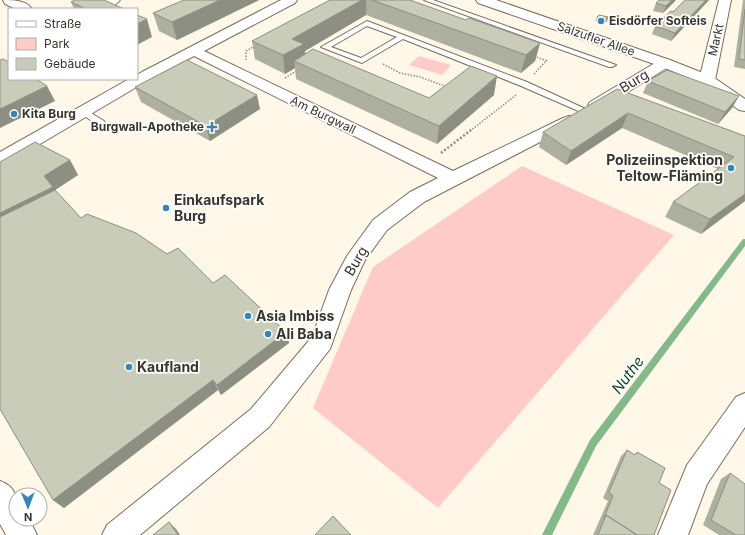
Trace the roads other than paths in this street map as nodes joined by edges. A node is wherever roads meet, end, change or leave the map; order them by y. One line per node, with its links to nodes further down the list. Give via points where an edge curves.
1 (114, 0): 8 (street)
2 (291, 0): 10 (street)
3 (427, 0): 12 (lane)
4 (483, 0): 11 (main road, Salzufler Allee)
5 (725, 0): 15 (street, Markt)
6 (6, 1): 7 (street)
7 (24, 8)
8 (95, 8)
9 (402, 37): 9 (lane, via 362,62 325,47 366,23); 18 (lane)
10 (194, 51): 13 (street); 21 (street, Am Burgwall)
11 (665, 63): 15 (main road, Salzufler Allee); 18 (street, Burg, via 615,100)
12 (612, 65)
13 (142, 72)
14 (130, 80): 17 (street)
15 (707, 80): 16 (main road, Salzufler Allee)
16 (745, 106)
17 (83, 111): 19 (lane); 20 (street)
18 (586, 111): 21 (street, Burg)
19 (101, 123)
20 (0, 160)
21 (453, 178): 25 (street, Burg, via 417,197 380,225 357,256 343,283 322,342 260,418)
22 (745, 405): 26 (street, via 697,475)
23 (0, 495): 24 (street)
24 (22, 535)
25 (117, 535)
26 (673, 535)

